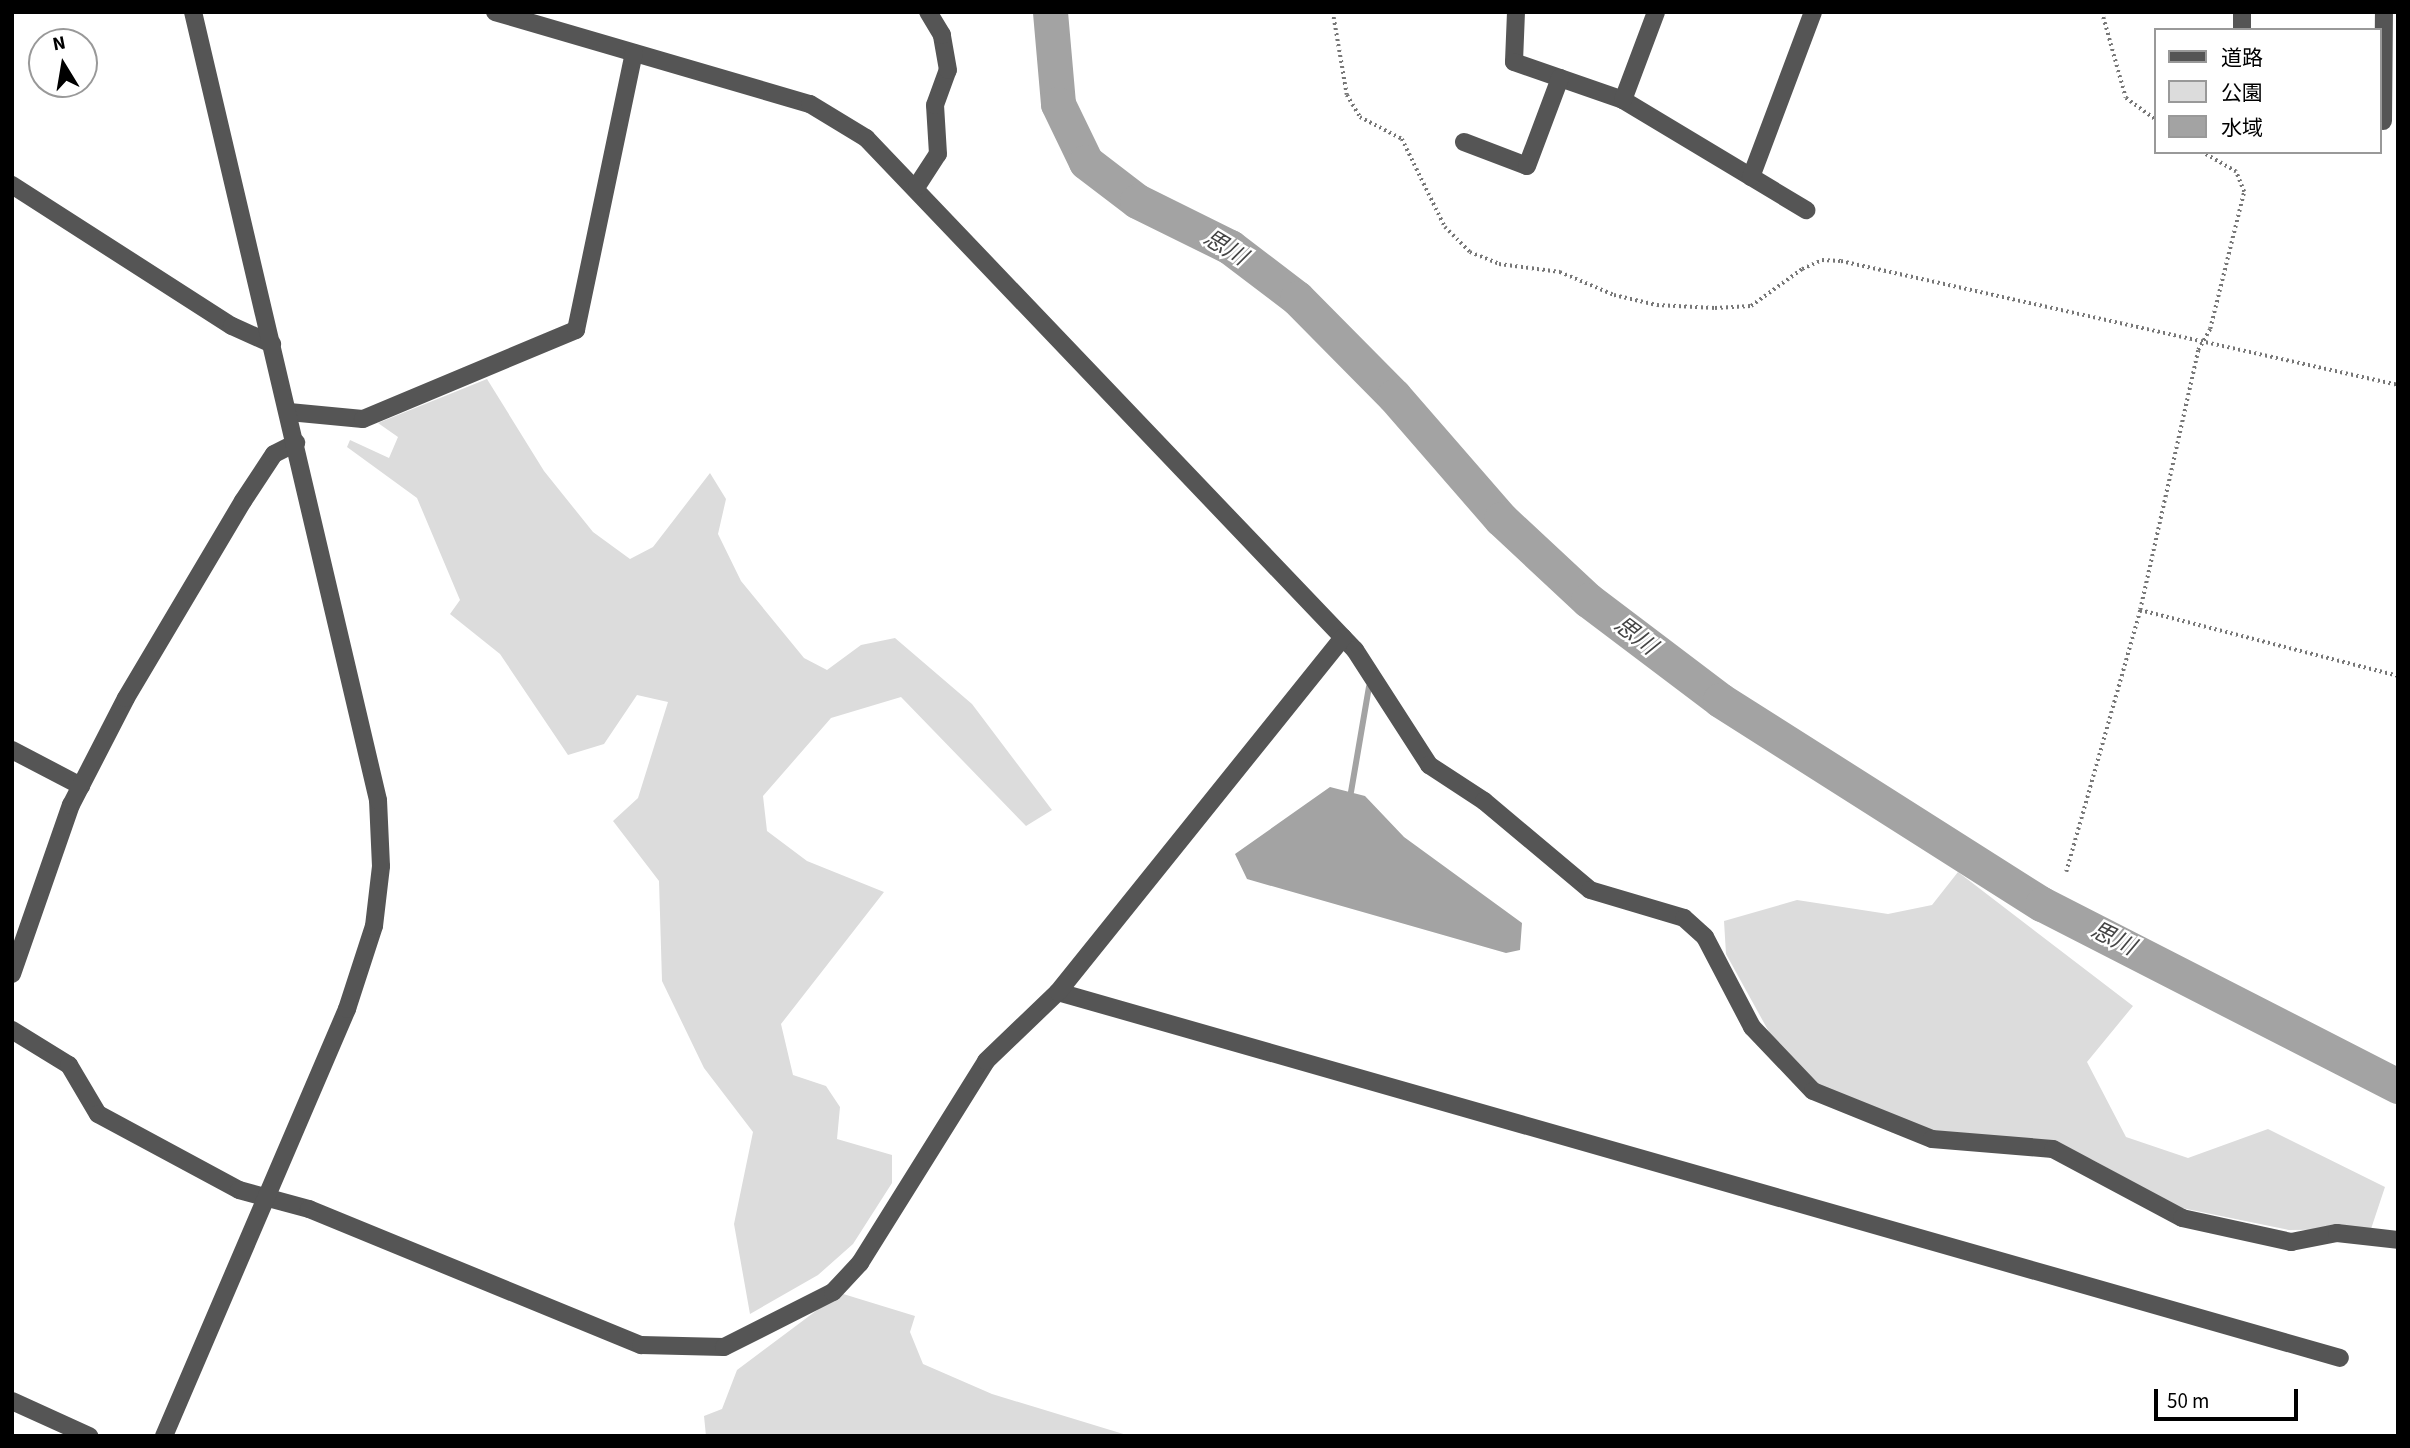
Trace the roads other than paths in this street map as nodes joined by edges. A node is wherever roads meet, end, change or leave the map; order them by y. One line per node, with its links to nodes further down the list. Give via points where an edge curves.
1 (193, 12): 17 (street)
2 (495, 12): 8 (street)
3 (928, 12): 15 (street, via 942,35 948,70 934,105 938,154)
4 (1516, 12): 9 (street, via 1514,61)
5 (1656, 12): 10 (street)
6 (1813, 12): 13 (street)
7 (2384, 12): 11 (street)
8 (634, 53): 15 (street, via 810,104 866,138); 18 (street, via 576,330 363,419)
9 (1560, 78): 10 (street); 12 (street, via 1527,166)
10 (1623, 100): 13 (street)
11 (2387, 123)
12 (1464, 142)
13 (1752, 177): 16 (street)
14 (12, 185): 17 (street, via 232,326)
15 (917, 186): 20 (street)
16 (1806, 210)
17 (272, 344): 18 (street)
18 (289, 412): 19 (street)
19 (296, 443): 22 (street, via 274,454 243,501); 26 (street, via 378,800 381,866 374,926 347,1009)
20 (1343, 637): 24 (street); 27 (street, via 1429,765 1484,801 1590,890 1684,918 1706,937 1752,1027 1813,1091 1932,1139 2053,1149 2182,1218 2291,1242 2337,1233)
21 (12, 750): 22 (street)
22 (81, 786): 23 (street)
23 (12, 974)
24 (1058, 992): 26 (street, via 986,1060 860,1263 833,1292 723,1347 641,1345); 28 (street)
25 (12, 1030): 26 (street, via 69,1065 98,1114 239,1190)
26 (269, 1198): 31 (street)
27 (2398, 1240)
28 (2340, 1358)
29 (12, 1401): 30 (street)
30 (89, 1436)
31 (164, 1436)

